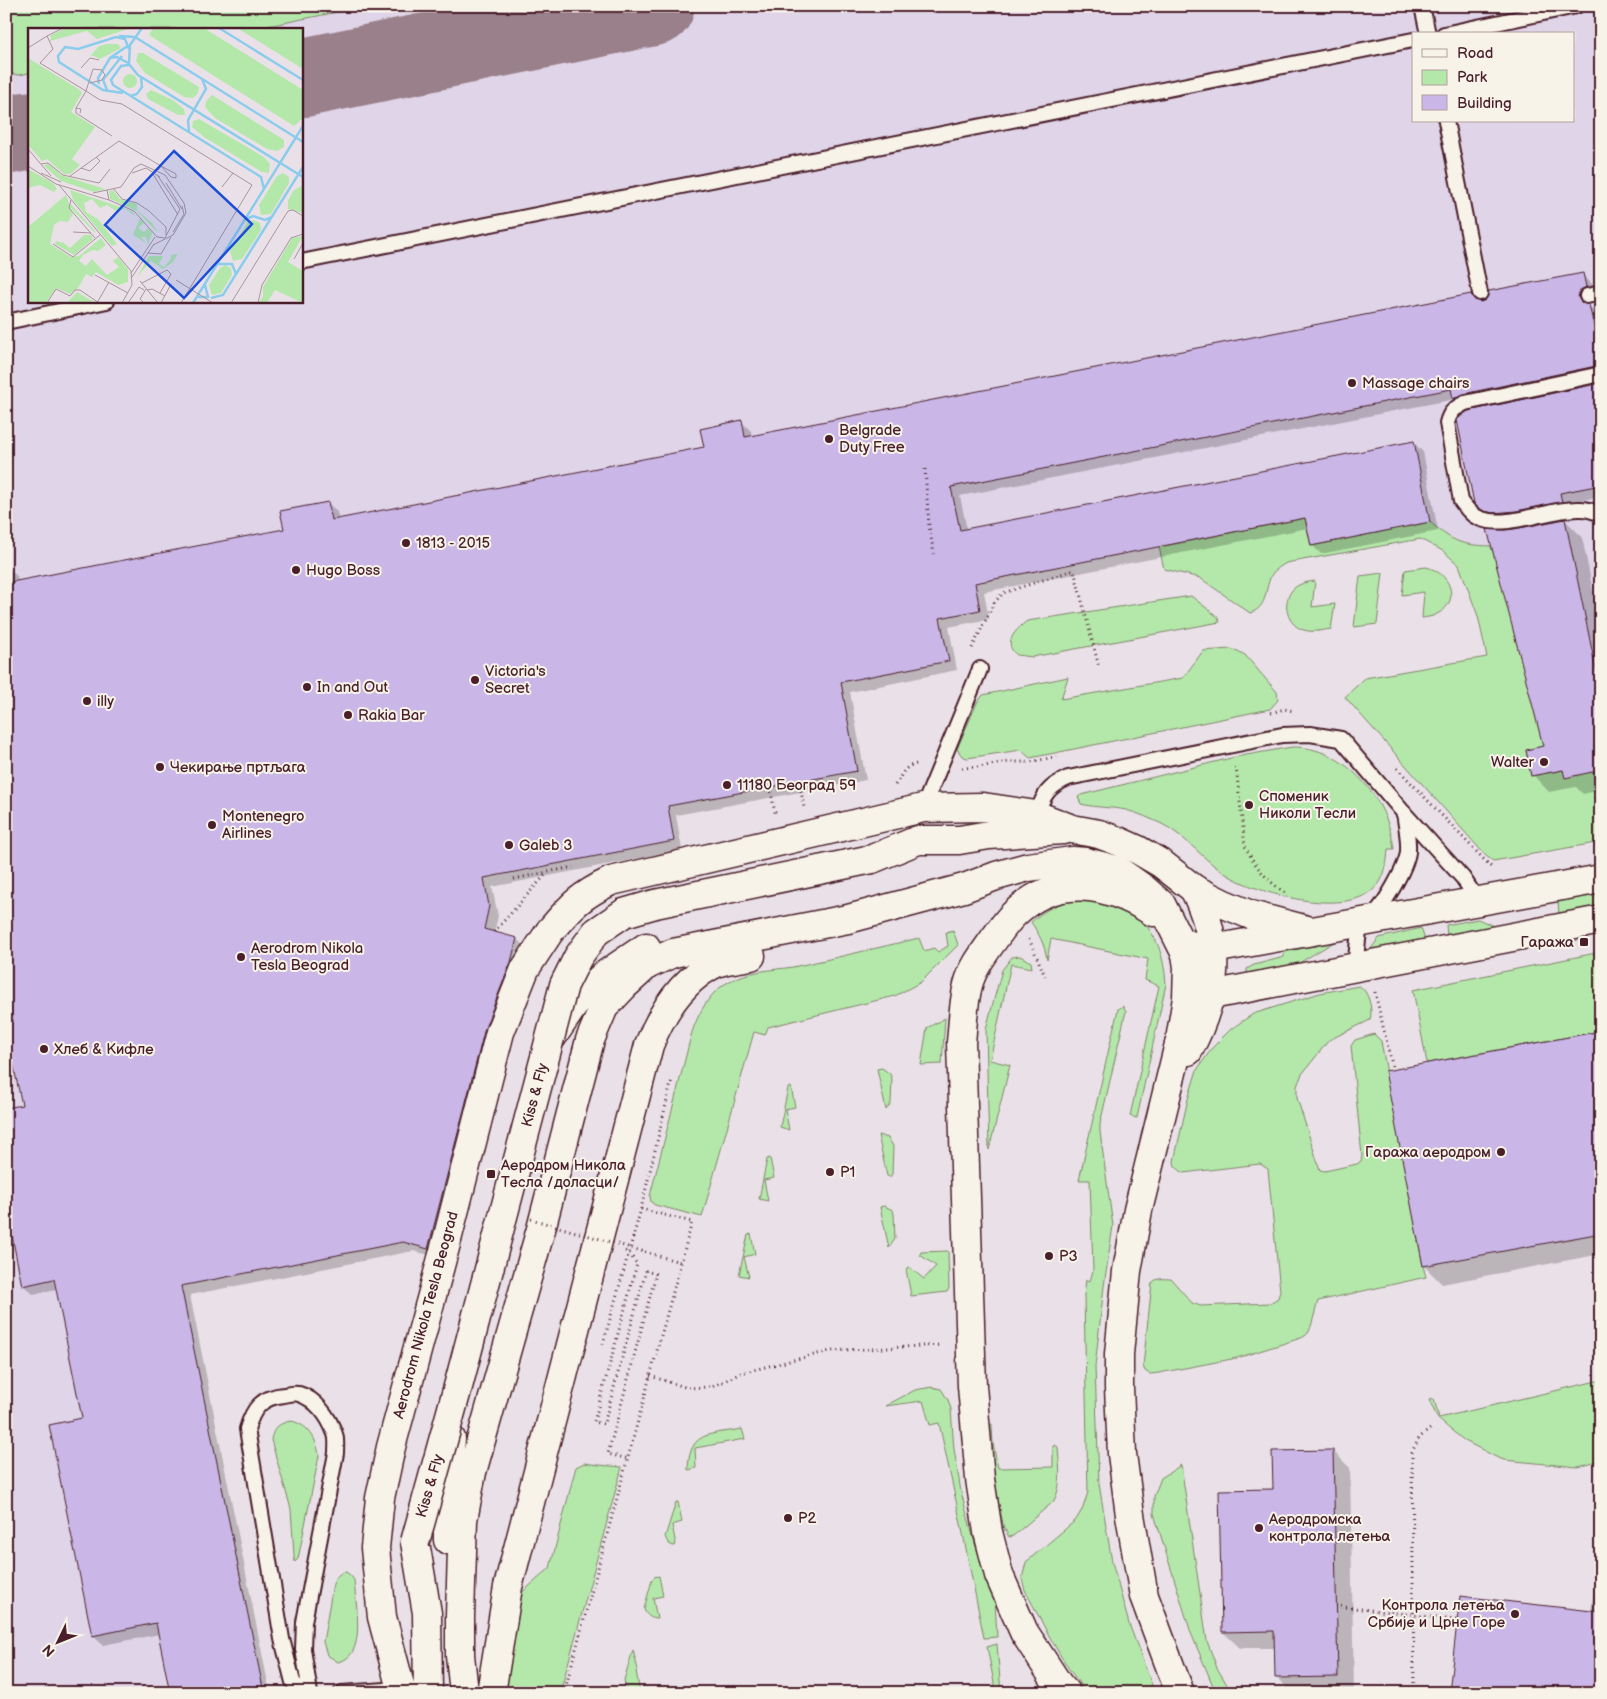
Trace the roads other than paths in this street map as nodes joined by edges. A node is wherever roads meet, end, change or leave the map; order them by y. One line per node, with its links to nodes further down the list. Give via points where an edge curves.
1 (1422, 6): 3 (lane)
2 (1576, 6): 4 (lane)
3 (1428, 32)
4 (1453, 32)
5 (1412, 40): 7 (lane)
6 (1446, 122): 8 (lane)
7 (302, 262)
8 (1480, 293)
9 (103, 302): 10 (lane)
10 (6, 322)
11 (1601, 374): 12 (lane, via 1465,403 1450,413 1447,423 1462,501 1469,512 1481,519 1498,522 1583,509)
12 (1601, 514)
13 (980, 669): 14 (lane)
14 (913, 810): 16 (street, Aerodrom Nikola Tesla Beograd, via 982,806); 32 (street, Aerodrom Nikola Tesla Beograd, bridge, via 611,881 572,904 525,969 500,1032 391,1447 390,1550 398,1616)
15 (1403, 812): 16 (lane, via 1341,739 1310,734 1282,735 1068,778 1046,792); 21 (lane, via 1463,878); 23 (lane, via 1408,840 1405,865 1372,916)
16 (1036, 815): 17 (street, Aerodrom Nikola Tesla Beograd)
17 (1072, 829): 20 (street, via 1099,834 1138,850); 31 (street, Kiss & Fly, bridge, via 959,840 918,840 872,859 655,904 624,913 596,932 564,985 415,1542 427,1612)
18 (1601, 879): 21 (street)
19 (964, 888): 25 (street, via 1028,867 1086,862 1117,870 1144,889 1162,904); 30 (street, via 848,919 672,953 647,965 604,1007 590,1040 541,1229 472,1472 464,1520); 30 (street, via 899,892 676,934 643,948 603,976 576,1002 554,1034 524,1098 464,1334 447,1484 447,1532); 37 (street, via 906,922 718,963 696,975 658,1022 649,1045 508,1587)
20 (1194, 889): 24 (street, via 1251,915); 26 (street, via 1204,909)
21 (1478, 901): 23 (street)
22 (1601, 920): 27 (street)
23 (1360, 922): 24 (street); 27 (lane)
24 (1312, 931): 26 (street)
25 (1175, 933): 26 (street, via 1197,947); 29 (street, via 1186,954 1187,998); 38 (street, via 1136,901 1086,886 1063,887 1036,898 1012,915 979,962 968,984 961,1042 970,1345 980,1479 988,1532 999,1574 1024,1632)
26 (1213, 949): 28 (street)
27 (1355, 967): 28 (street)
28 (1211, 995): 29 (street, via 1194,1041)
29 (1168, 1088): 39 (street, via 1138,1210 1127,1271 1119,1388 1122,1454 1144,1596)
30 (460, 1616): 36 (street)
31 (428, 1689)
32 (401, 1691): 35 (lane)
33 (302, 1693): 34 (lane, via 293,1682 282,1640 247,1429 251,1415 262,1402 272,1396 298,1394 313,1400 326,1415 335,1434 336,1453 304,1622 303,1649)
34 (310, 1693)
35 (342, 1693)
36 (464, 1693)
37 (491, 1693)
38 (1066, 1693)
39 (1180, 1693)

